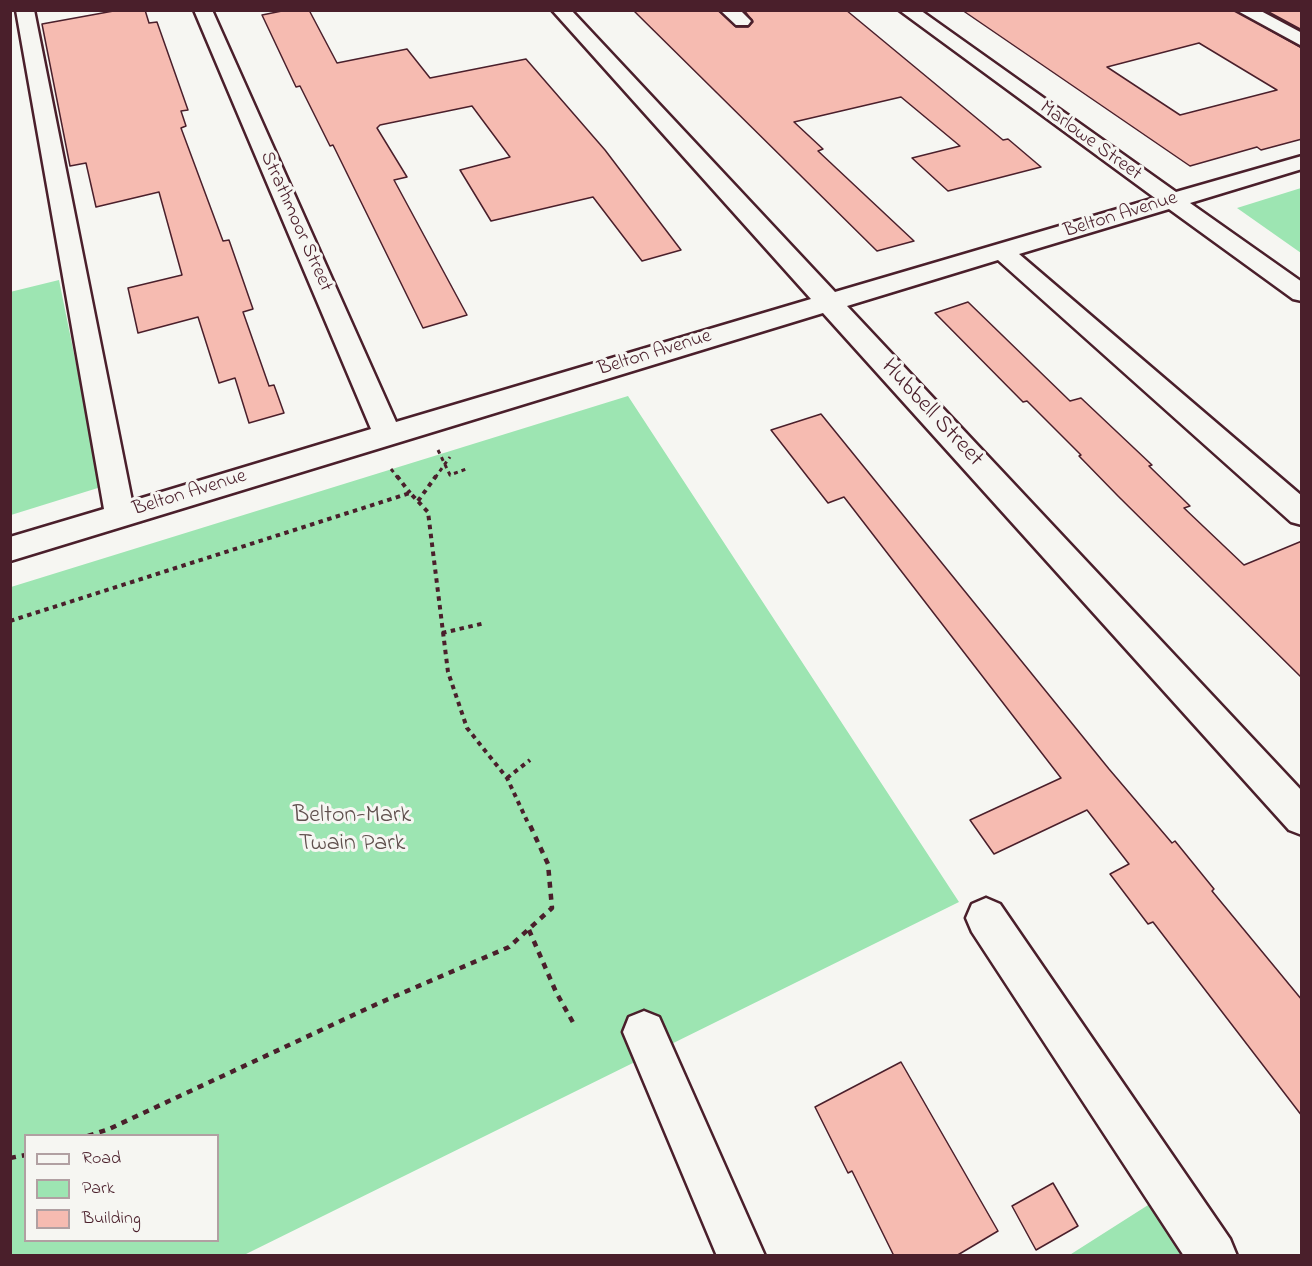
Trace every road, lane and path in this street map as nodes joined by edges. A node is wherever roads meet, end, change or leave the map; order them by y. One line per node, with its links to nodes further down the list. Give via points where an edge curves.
1 (25, 10): 20 (street)
2 (203, 10): 13 (street, Strathmoor Street)
3 (561, 10): 11 (street, Hubbell Street)
4 (908, 10): 8 (street, Marlowe Street)
5 (1245, 10): 6 (street)
6 (1302, 41)
7 (1302, 162): 8 (street, Belton Avenue)
8 (1172, 200): 9 (street, Belton Avenue); 10 (street, Marlowe Street)
9 (1003, 252): 11 (street, Belton Avenue); 19 (street)
10 (1302, 294)
11 (828, 302): 12 (street, Belton Avenue); 27 (street, Hubbell Street)
12 (425, 423): 13 (street, Belton Avenue); 15 (path, via 450,475)
13 (387, 434): 20 (street, Belton Avenue)
14 (450, 457): 18 (path)
15 (469, 468)
16 (391, 470): 17 (path)
17 (410, 494): 18 (path); 22 (path)
18 (418, 501): 24 (path, via 428,512)
19 (1302, 514)
20 (120, 516): 21 (street, Belton Avenue)
21 (10, 549)
22 (10, 621)
23 (485, 623): 24 (path)
24 (442, 633): 26 (path, via 448,672 467,728)
25 (530, 760): 26 (path)
26 (507, 778): 29 (path, via 548,864 552,908)
27 (1302, 818)
28 (986, 918): 34 (street)
29 (528, 930): 30 (path); 32 (path, via 508,947)
30 (575, 1026)
31 (644, 1032): 33 (street)
32 (94, 1134)
33 (741, 1256)
34 (1213, 1256)

